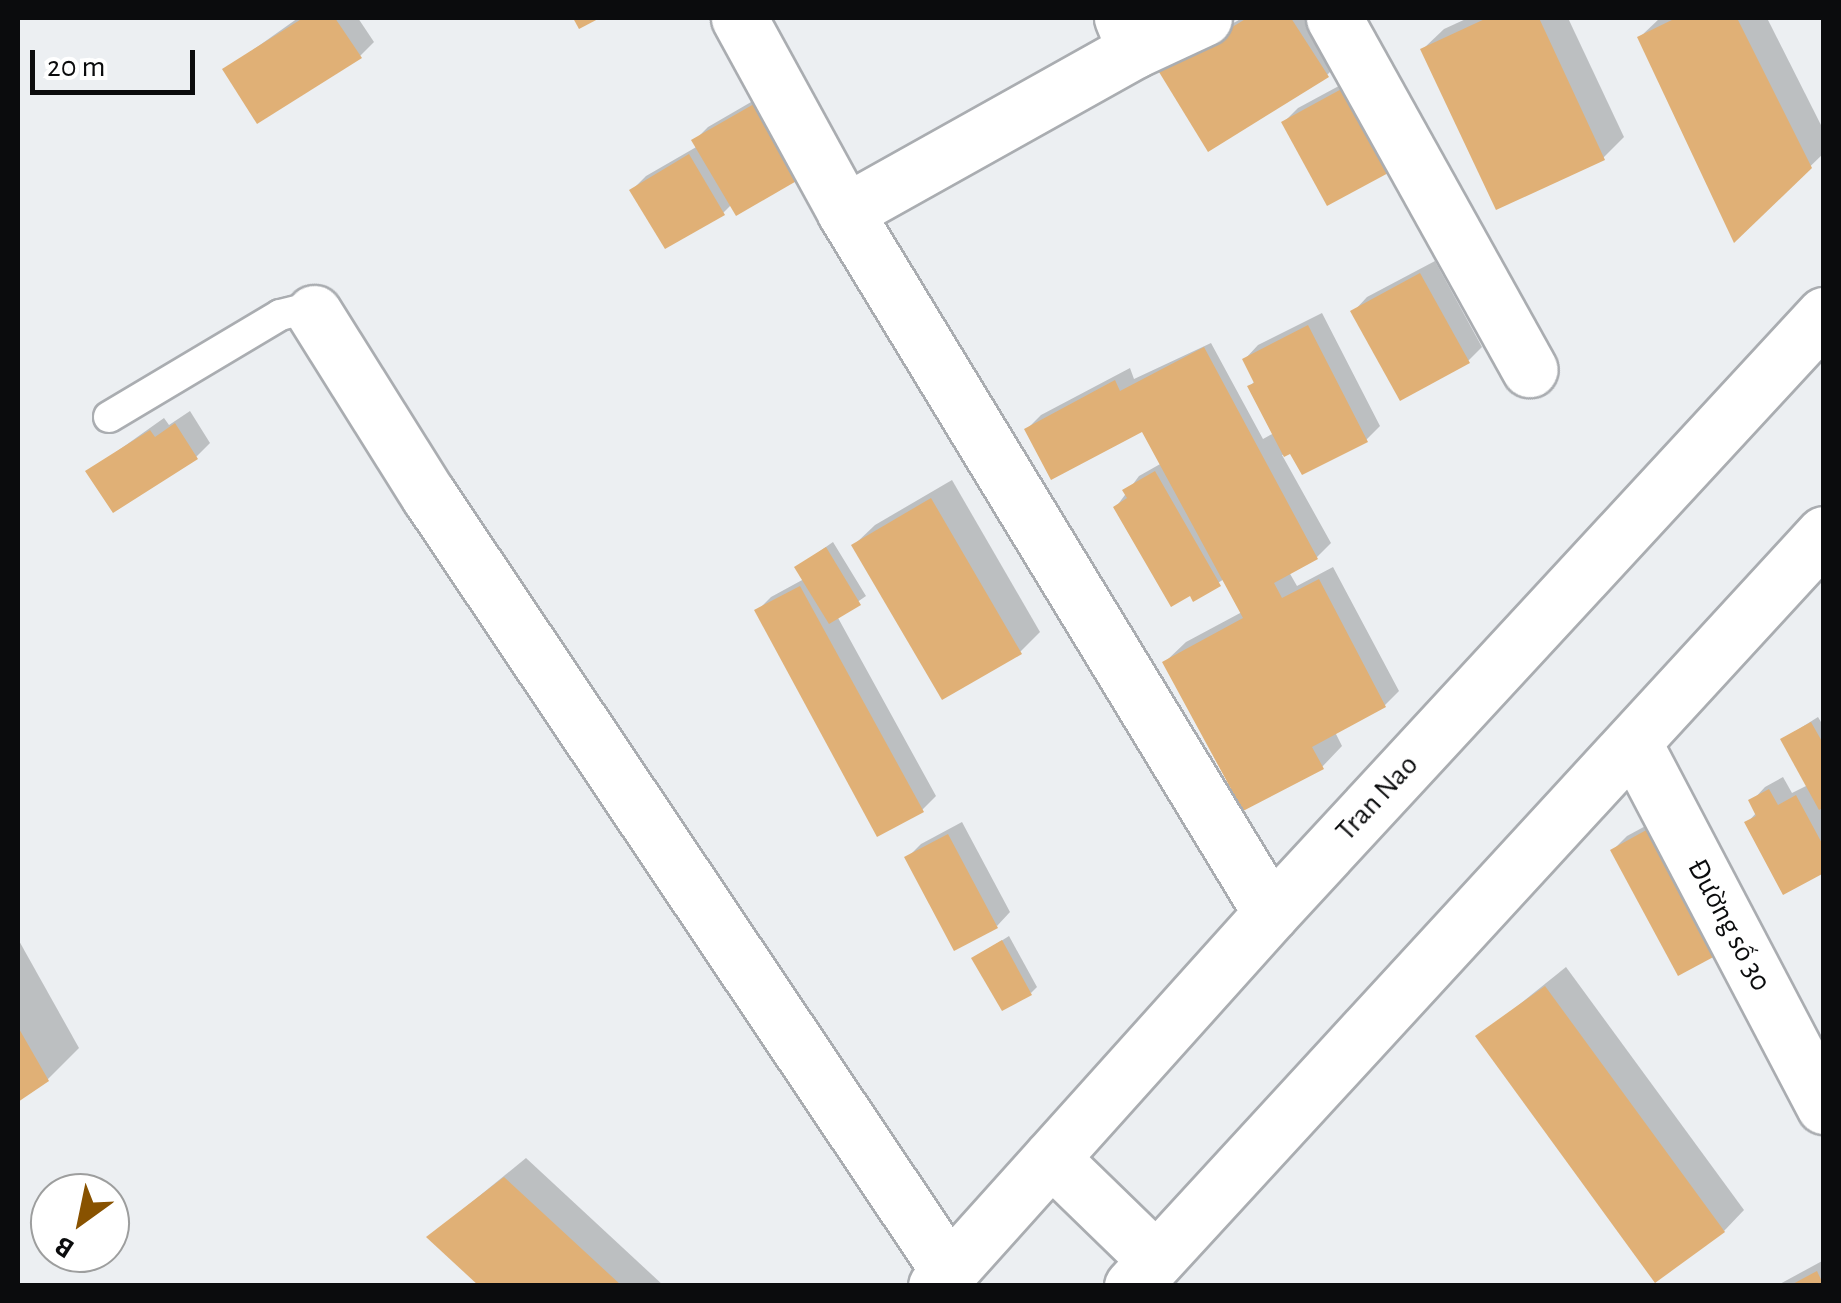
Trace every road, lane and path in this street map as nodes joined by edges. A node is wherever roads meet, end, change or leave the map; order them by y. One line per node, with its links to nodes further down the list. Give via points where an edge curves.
1 (739, 18): 5 (street)
2 (1204, 18): 4 (street)
3 (1334, 18): 8 (street)
4 (1128, 34): 5 (street)
5 (845, 212): 12 (street)
6 (314, 313): 9 (lane, via 280,315); 16 (street)
7 (1824, 315): 12 (street, Tran Nao)
8 (1528, 368)
9 (109, 417)
10 (1824, 534): 11 (street)
11 (1634, 744): 13 (street, Đường số 30); 15 (street)
12 (1271, 913): 14 (street, Tran Nao)
13 (1824, 1106)
14 (1052, 1158): 15 (street); 16 (street, Tran Nao)
15 (1154, 1277)
16 (942, 1278)

